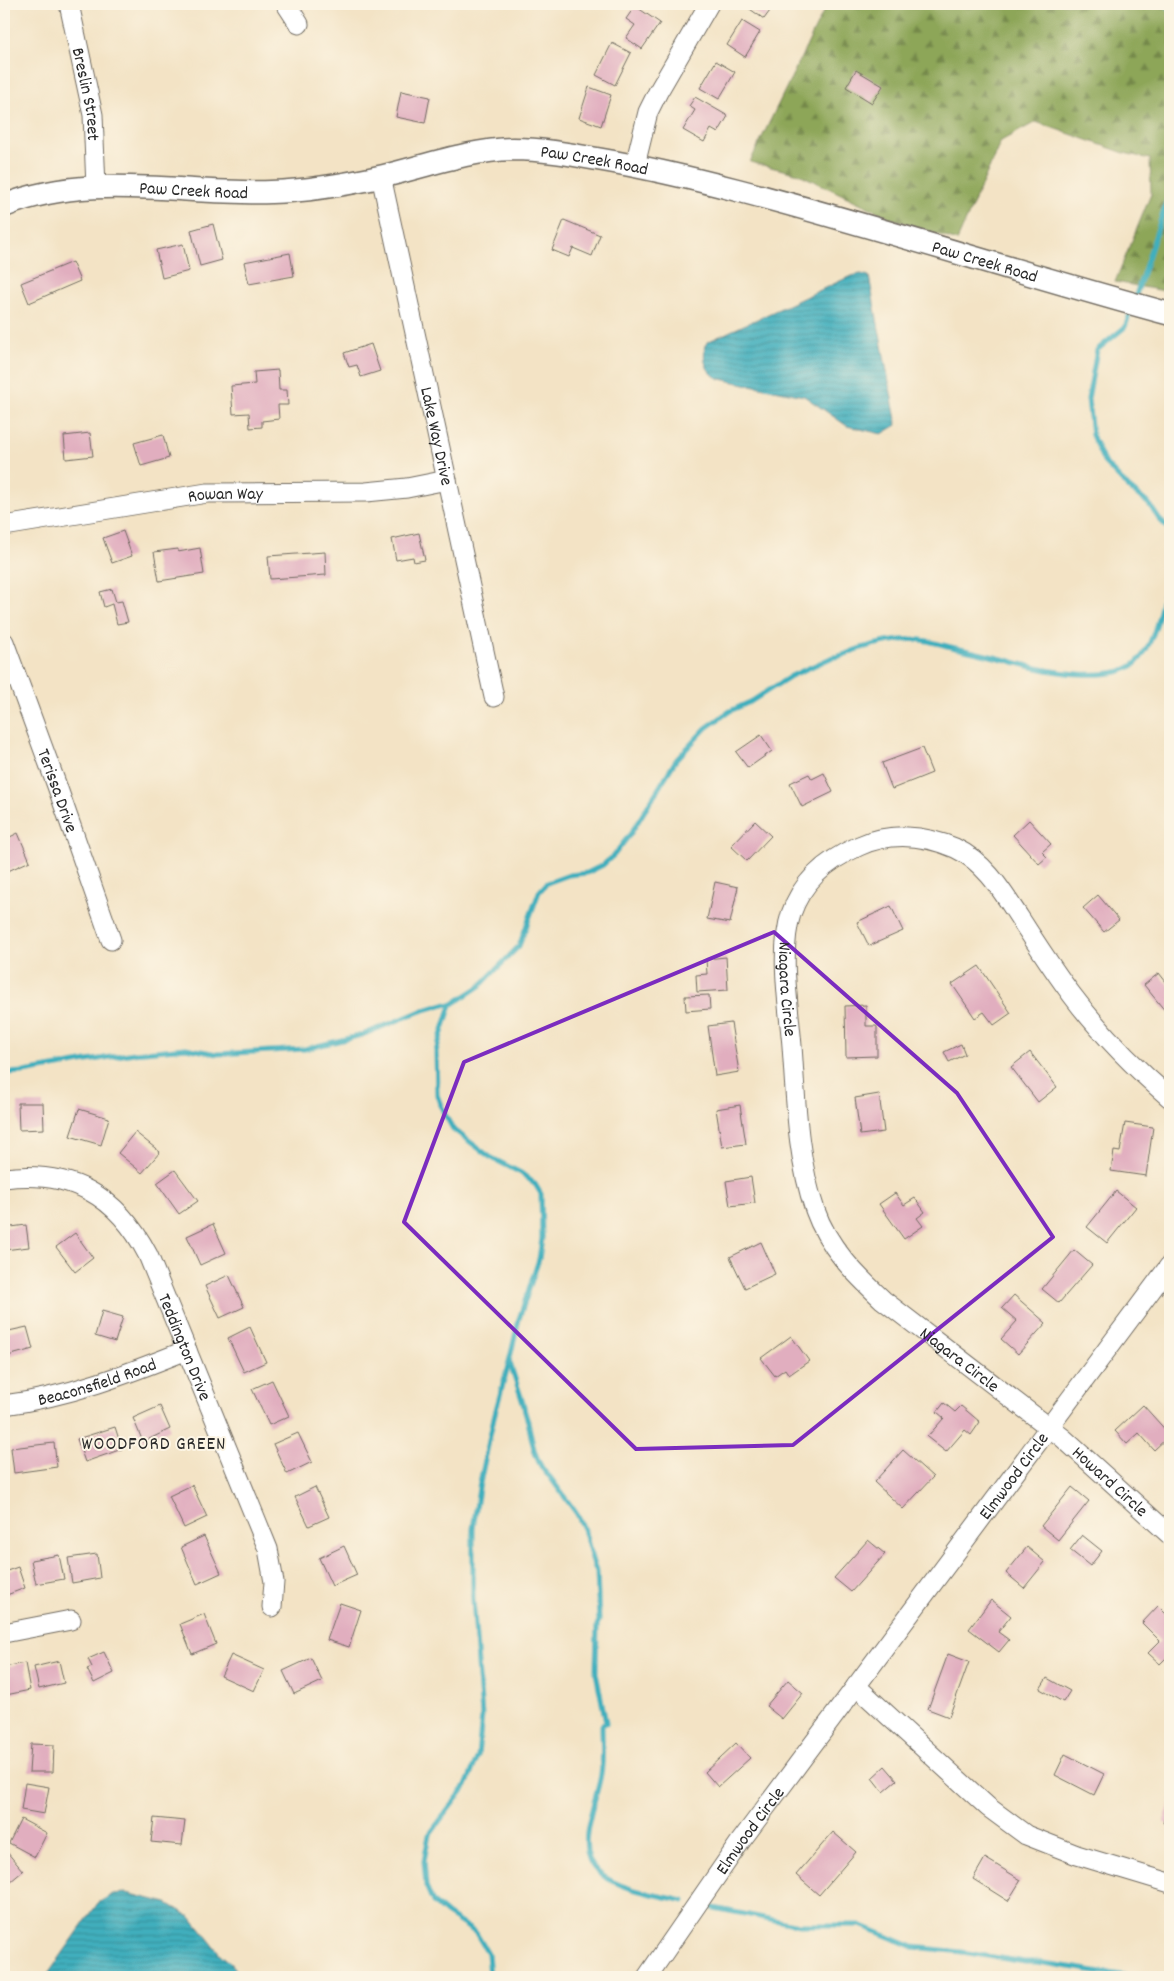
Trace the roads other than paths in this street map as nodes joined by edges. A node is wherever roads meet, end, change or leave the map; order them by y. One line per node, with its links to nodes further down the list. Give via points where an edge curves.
1 (69, 4): 7 (street, Breslin Street, via 93,115)
2 (286, 4): 4 (street)
3 (710, 4): 5 (street, via 648,112)
4 (299, 24)
5 (635, 165): 6 (street, Paw Creek Road, via 571,154 514,149 457,157); 9 (street, Paw Creek Road, via 771,199)
6 (381, 176): 7 (street, Paw Creek Road, via 313,189 270,192); 10 (street, Lake Way Drive)
7 (96, 187): 8 (street, Paw Creek Road, via 50,192)
8 (4, 206)
9 (1167, 313)
10 (447, 480): 11 (street, Rowan Way, via 366,492 207,493); 13 (street, Lake Way Drive)
11 (4, 526)
12 (4, 642): 14 (street, Terissa Drive)
13 (494, 697)
14 (111, 940)
15 (1170, 1098): 20 (street, Niagara Circle, via 1107,1039 1071,994 994,879 958,850 935,841 903,836 867,842 839,854 822,867 801,893 789,923 787,984 805,1177 822,1227 856,1276 883,1300)
16 (4, 1178): 18 (street, Teddington Drive, via 56,1179 79,1186 109,1203 140,1238)
17 (1170, 1265): 20 (street, Elmwood Circle)
18 (187, 1350): 19 (street, Beaconsfield Road, via 118,1378 67,1393); 22 (street, Teddington Drive, via 268,1549 274,1582)
19 (4, 1405)
20 (1049, 1426): 21 (street, Howard Circle); 25 (street, Elmwood Circle)
21 (1170, 1535)
22 (272, 1607)
23 (70, 1620): 24 (street)
24 (4, 1633)
25 (856, 1686): 26 (street, via 988,1807 1026,1836); 27 (street, Elmwood Circle, via 740,1842)
26 (1170, 1883)
27 (647, 1977)

